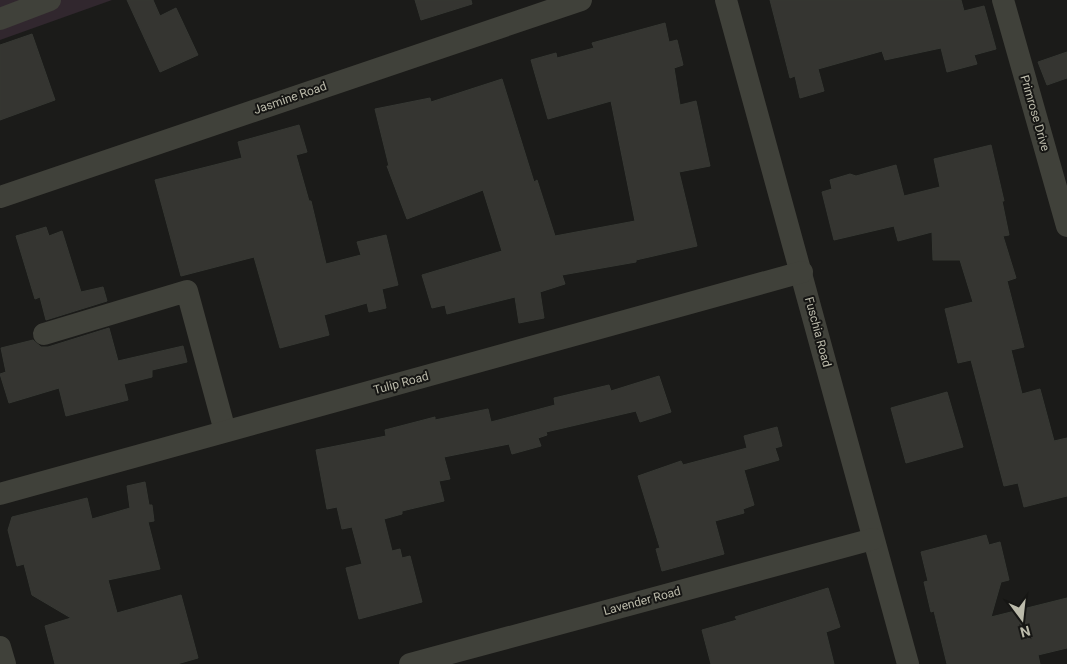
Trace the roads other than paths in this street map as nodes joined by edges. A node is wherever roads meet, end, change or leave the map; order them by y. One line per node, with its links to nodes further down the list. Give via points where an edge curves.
1 (50, 0): 5 (street)
2 (581, 0): 6 (street, Jasmine Road)
3 (726, 0): 8 (street, Fuschia Road)
4 (1003, 0): 7 (street, Primrose Drive)
5 (0, 19)
6 (0, 197)
7 (1067, 226)
8 (802, 272): 10 (street, Tulip Road); 12 (street, Fuschia Road)
9 (44, 334): 10 (street, via 187,291)
10 (225, 432): 11 (street, Tulip Road)
11 (0, 494)
12 (873, 539): 15 (street, Lavender Road); 16 (street, Fuschia Road)
13 (0, 647): 14 (street)
14 (5, 664)
15 (410, 664)
16 (908, 664)

